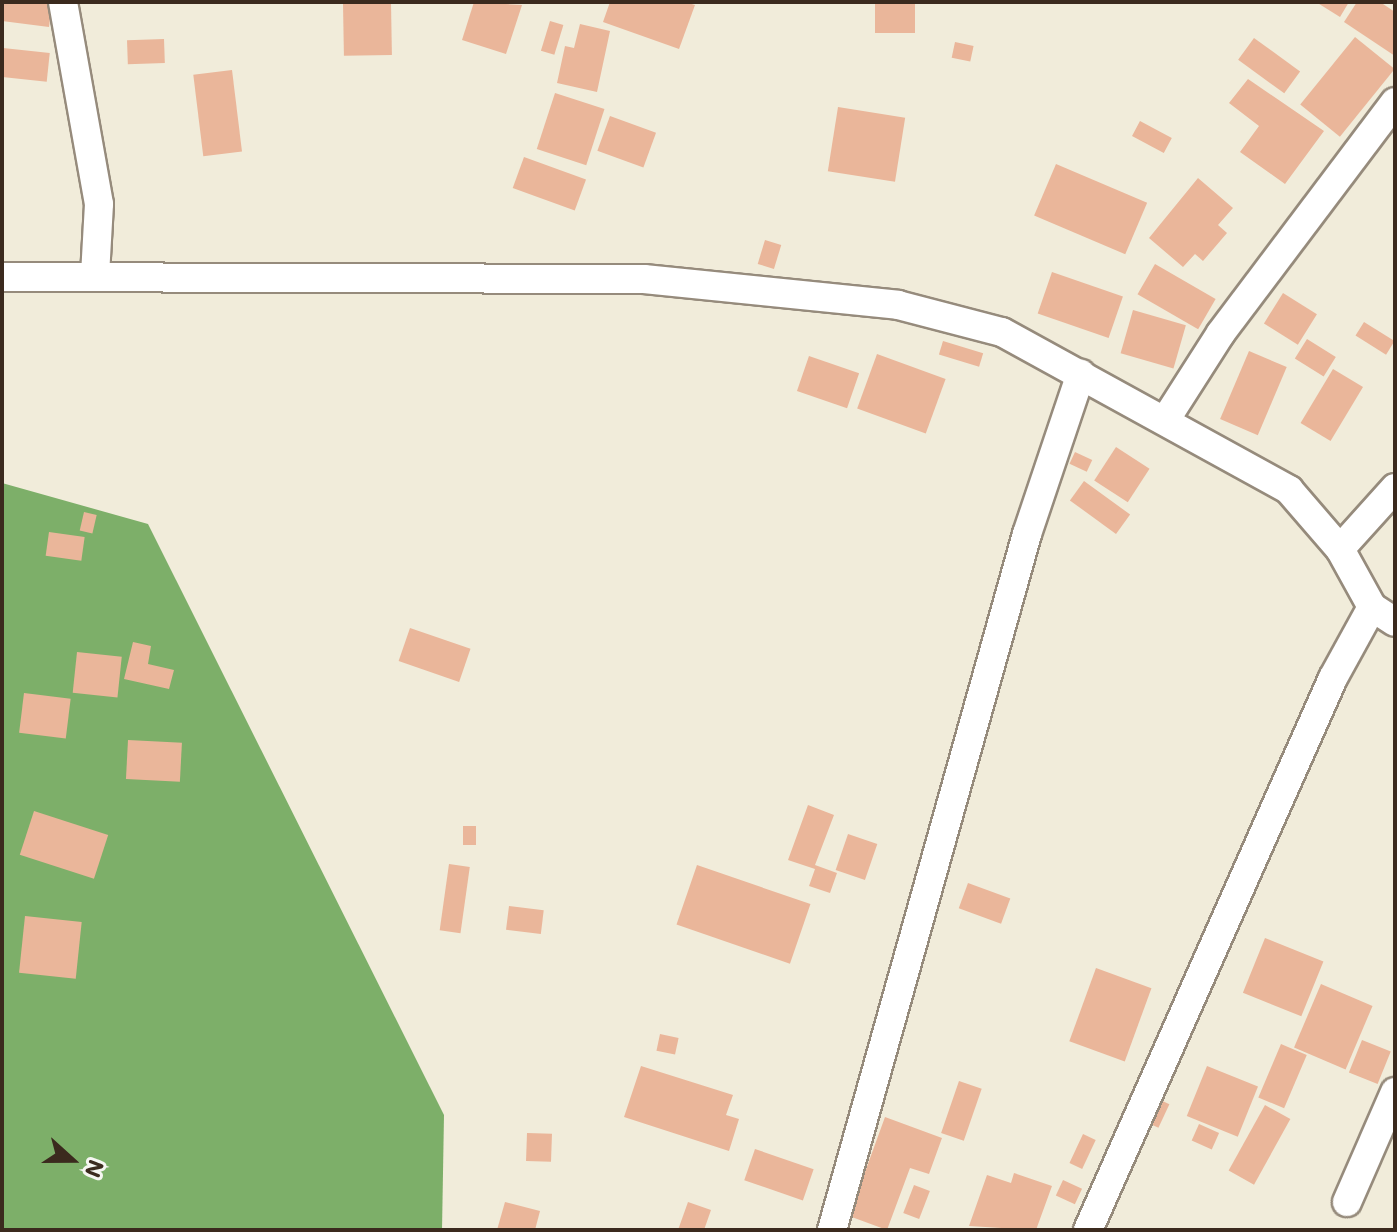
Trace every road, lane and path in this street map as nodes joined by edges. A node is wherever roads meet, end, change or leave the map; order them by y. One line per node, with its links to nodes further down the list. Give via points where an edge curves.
1 (63, 2): 3 (street, via 99,204)
2 (1395, 102): 6 (street, via 1221,333)
3 (95, 276): 4 (street); 5 (street, via 644,279 898,305 1002,332)
4 (2, 277)
5 (1081, 374): 6 (street); 12 (street, via 1027,534)
6 (1166, 419): 8 (street, via 1289,490)
7 (1395, 488): 8 (street)
8 (1340, 549): 9 (street)
9 (1384, 614): 13 (street, via 1333,678)
10 (1395, 1092): 11 (street)
11 (1347, 1202)
12 (836, 1229)
13 (1088, 1230)

